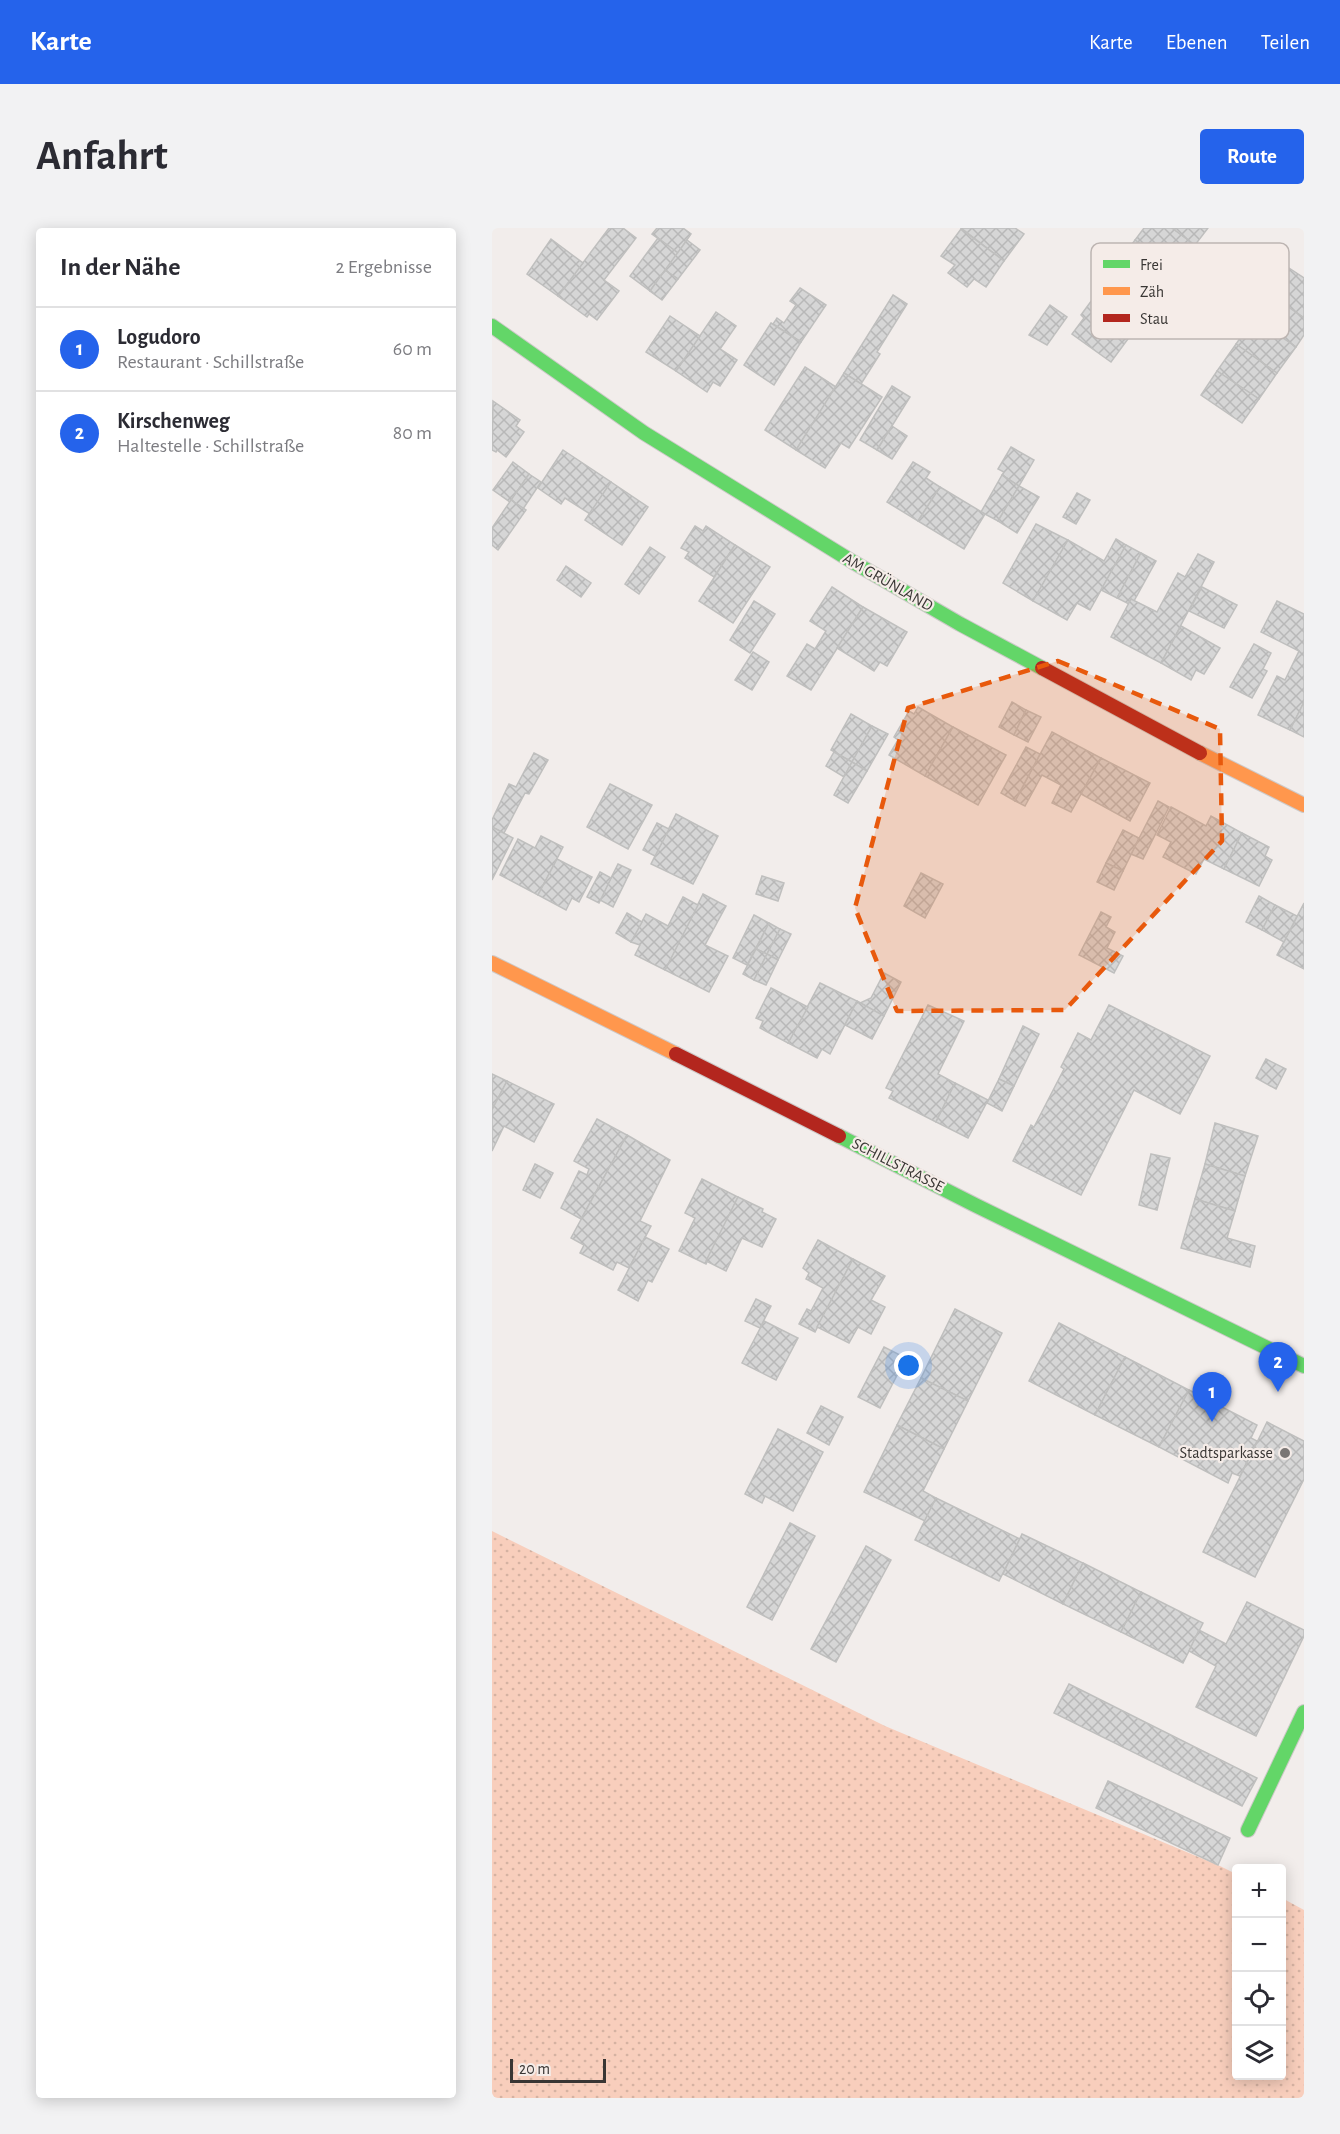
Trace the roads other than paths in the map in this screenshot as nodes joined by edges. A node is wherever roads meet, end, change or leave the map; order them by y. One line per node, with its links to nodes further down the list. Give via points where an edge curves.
1 (492, 326): 2 (street, AM GRÜNLAND, via 644,433 853,562 1182,744)
2 (1304, 805)
3 (492, 963): 4 (street, SCHILLSTRASSE)
4 (1304, 1366)
5 (1304, 1712): 6 (street)
6 (1248, 1830)

